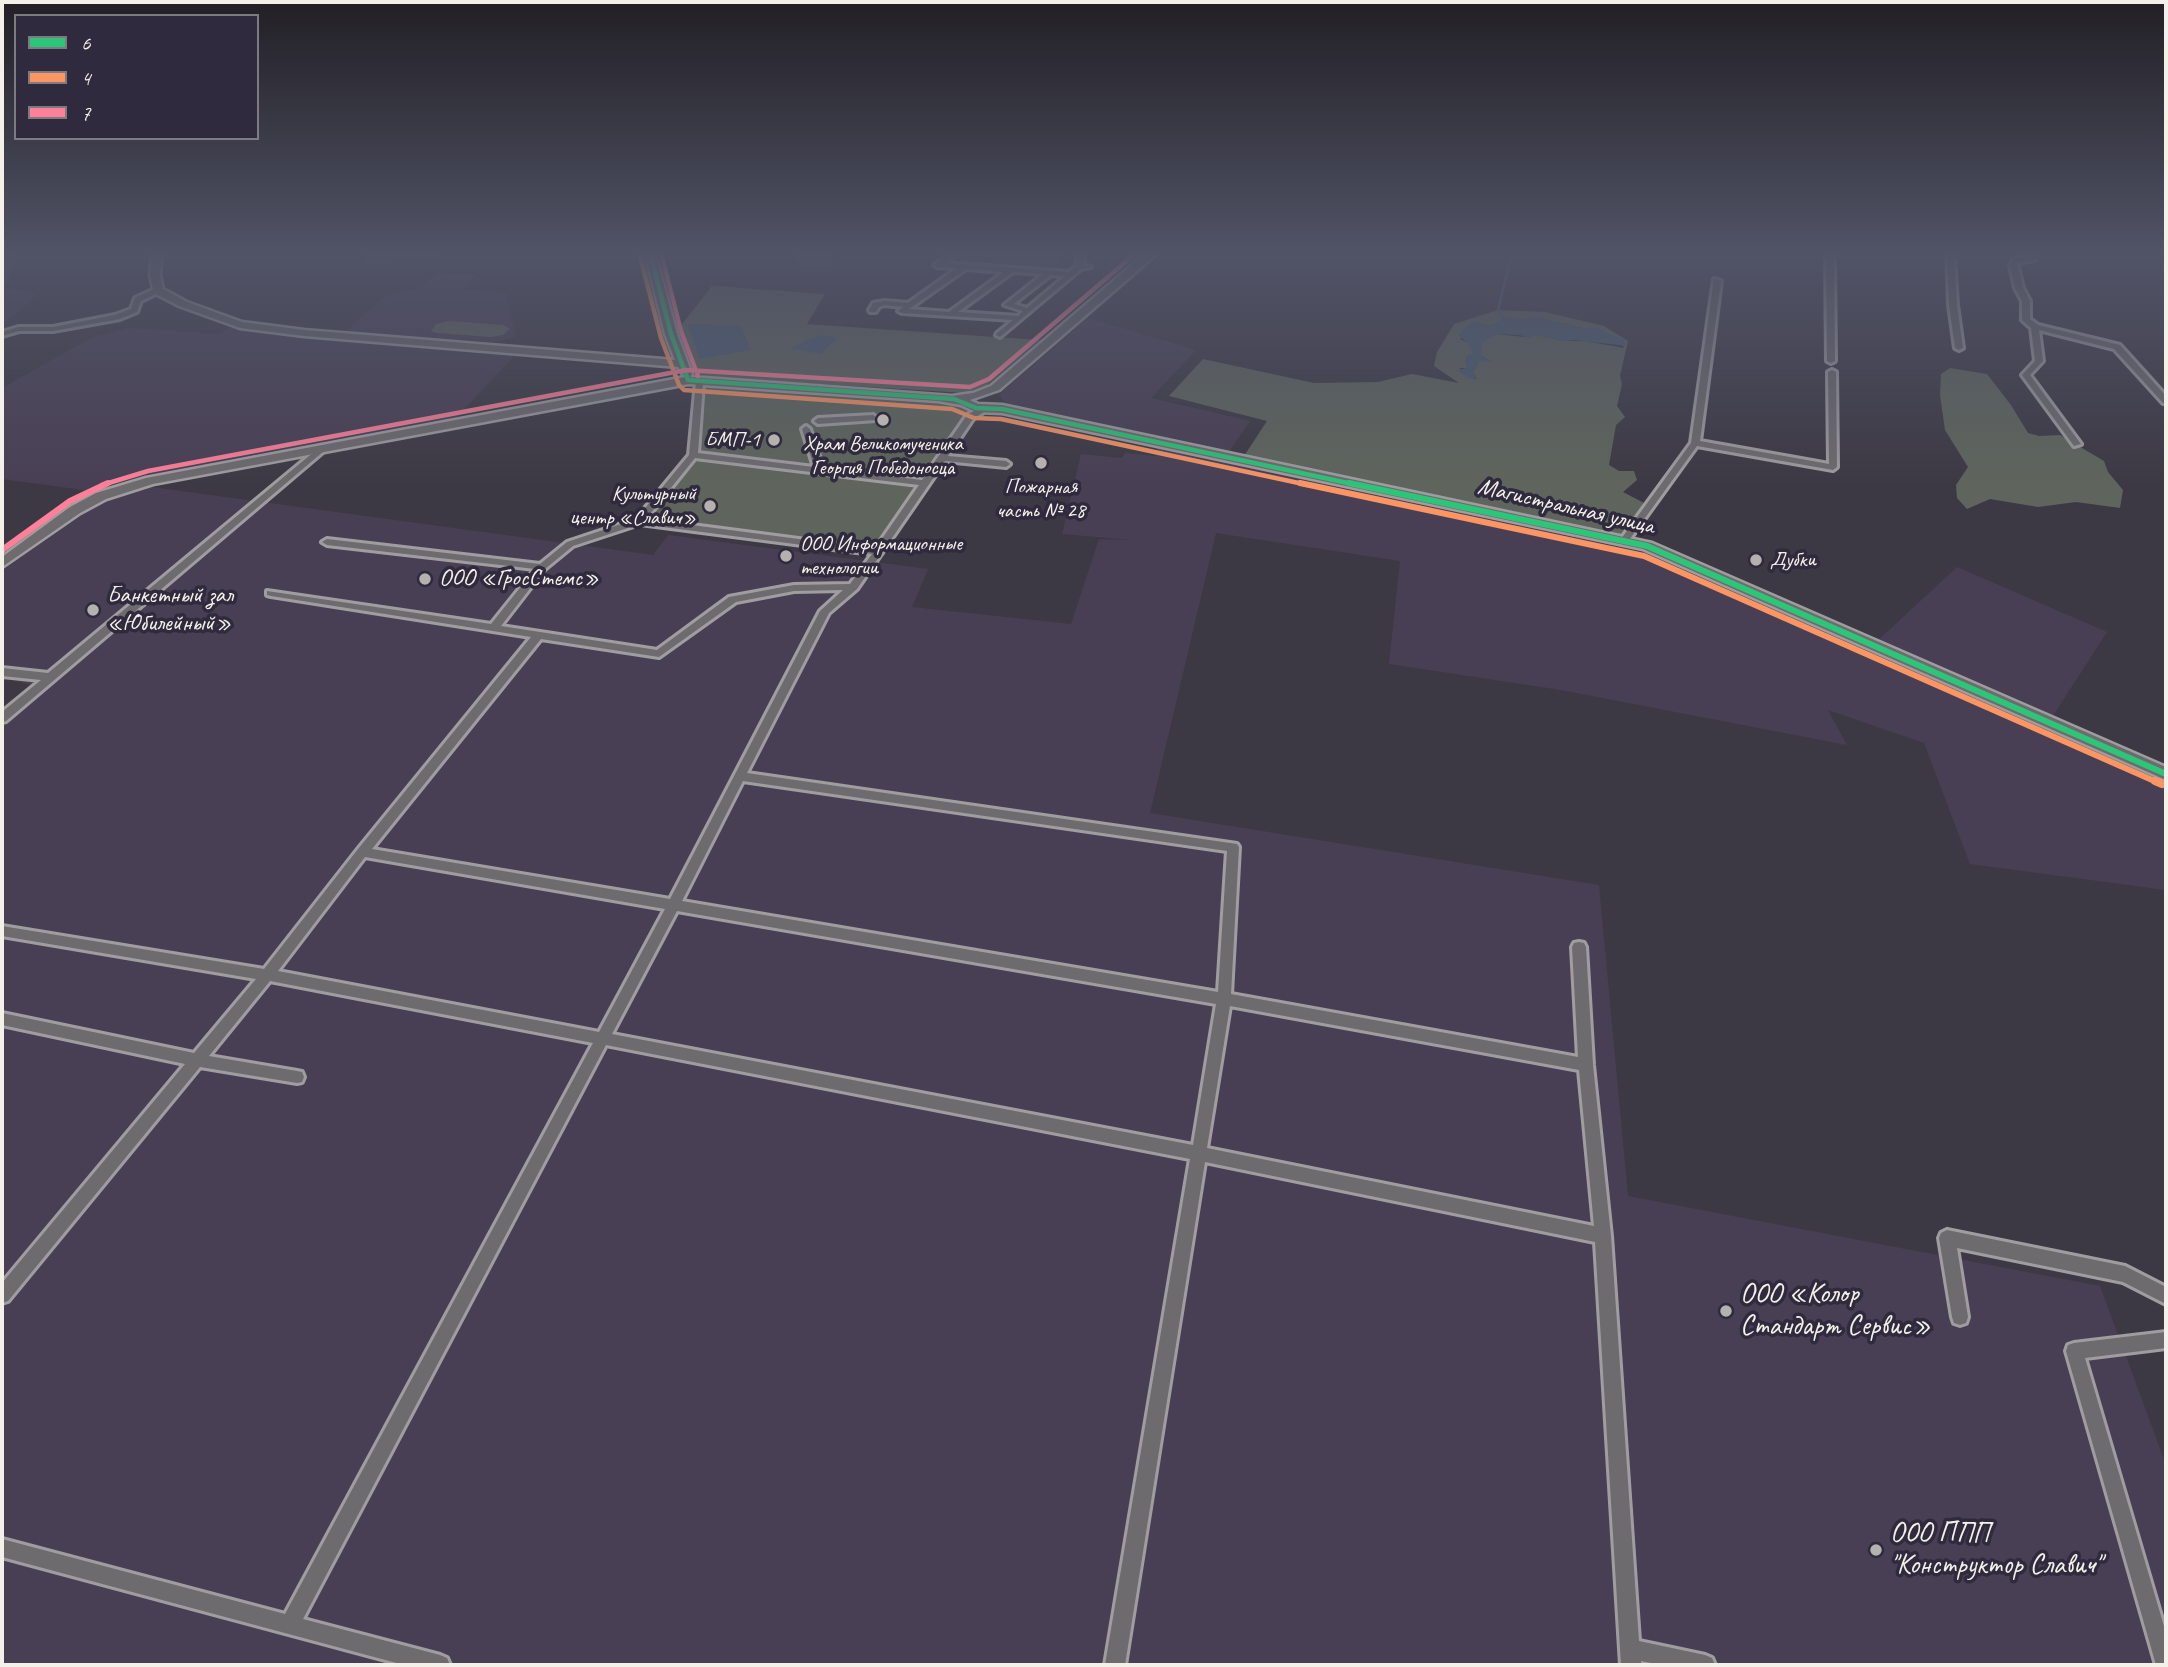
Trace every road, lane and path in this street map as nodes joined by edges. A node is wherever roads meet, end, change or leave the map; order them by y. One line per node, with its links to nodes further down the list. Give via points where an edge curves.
1 (281, 331): 13 (street)
2 (670, 331): 13 (street)
3 (1004, 331): 10 (street)
4 (1069, 331): 18 (street)
5 (1710, 331): 23 (street)
6 (1831, 331): 12 (street)
7 (1957, 331): 11 (street)
8 (2035, 331): 15 (street, via 2039,361)
9 (2051, 331): 17 (street, via 2117,347)
10 (1000, 335)
11 (1959, 348)
12 (1831, 361)
13 (682, 364): 16 (street)
14 (1832, 372): 23 (street, via 1833,467)
15 (2026, 375): 24 (street)
16 (693, 382): 19 (street, Магистральная улица, via 821,388); 25 (street); 26 (street)
17 (2166, 401)
18 (992, 402): 19 (street, Магистральная улица); 19 (street); 32 (street, Магистральная улица)
19 (972, 404): 27 (street)
20 (873, 418): 21 (street)
21 (818, 421)
22 (806, 429): 29 (street)
23 (1695, 443): 32 (street)
24 (2077, 444)
25 (321, 449): 35 (street, via 163,478 101,496); 42 (street)
26 (693, 455): 29 (street); 31 (street)
27 (939, 460): 28 (street); 30 (street)
28 (1006, 464)
29 (819, 470): 30 (street)
30 (924, 483): 34 (street)
31 (639, 521): 34 (street); 36 (street, via 569,544)
32 (1624, 541): 44 (street, Магистральная улица, via 1659,551)
33 (327, 542): 36 (street)
34 (878, 552): 37 (street)
35 (2, 563)
36 (542, 567): 39 (street)
37 (853, 587): 40 (street, via 794,588 733,598 659,654); 45 (street, via 825,611)
38 (271, 593): 39 (street)
39 (495, 626): 40 (street)
40 (538, 635): 46 (street)
41 (2, 672): 42 (street)
42 (50, 677): 43 (street)
43 (2, 718)
44 (2166, 774)
45 (740, 776): 47 (street); 51 (street, via 1233,848)
46 (362, 852): 47 (street); 50 (street)
47 (674, 904): 51 (street); 53 (street)
48 (2, 930): 50 (street)
49 (1579, 947): 55 (street)
50 (267, 975): 53 (street); 54 (street)
51 (1224, 999): 55 (street); 57 (street)
52 (2, 1019): 54 (street)
53 (600, 1038): 57 (street); 64 (street)
54 (197, 1060): 56 (street); 59 (street)
55 (1586, 1065): 58 (street)
56 (298, 1077)
57 (1197, 1153): 58 (street); 67 (street)
58 (1603, 1236): 65 (street)
59 (2, 1294)
60 (2166, 1296): 61 (street, via 2125,1274 1947,1238)
61 (1960, 1317)
62 (2166, 1340): 69 (street, via 2074,1351)
63 (2, 1548): 64 (street)
64 (289, 1625): 66 (street)
65 (1631, 1657): 68 (street)
66 (440, 1665)
67 (1115, 1665)
68 (1705, 1665)
69 (2166, 1665)

